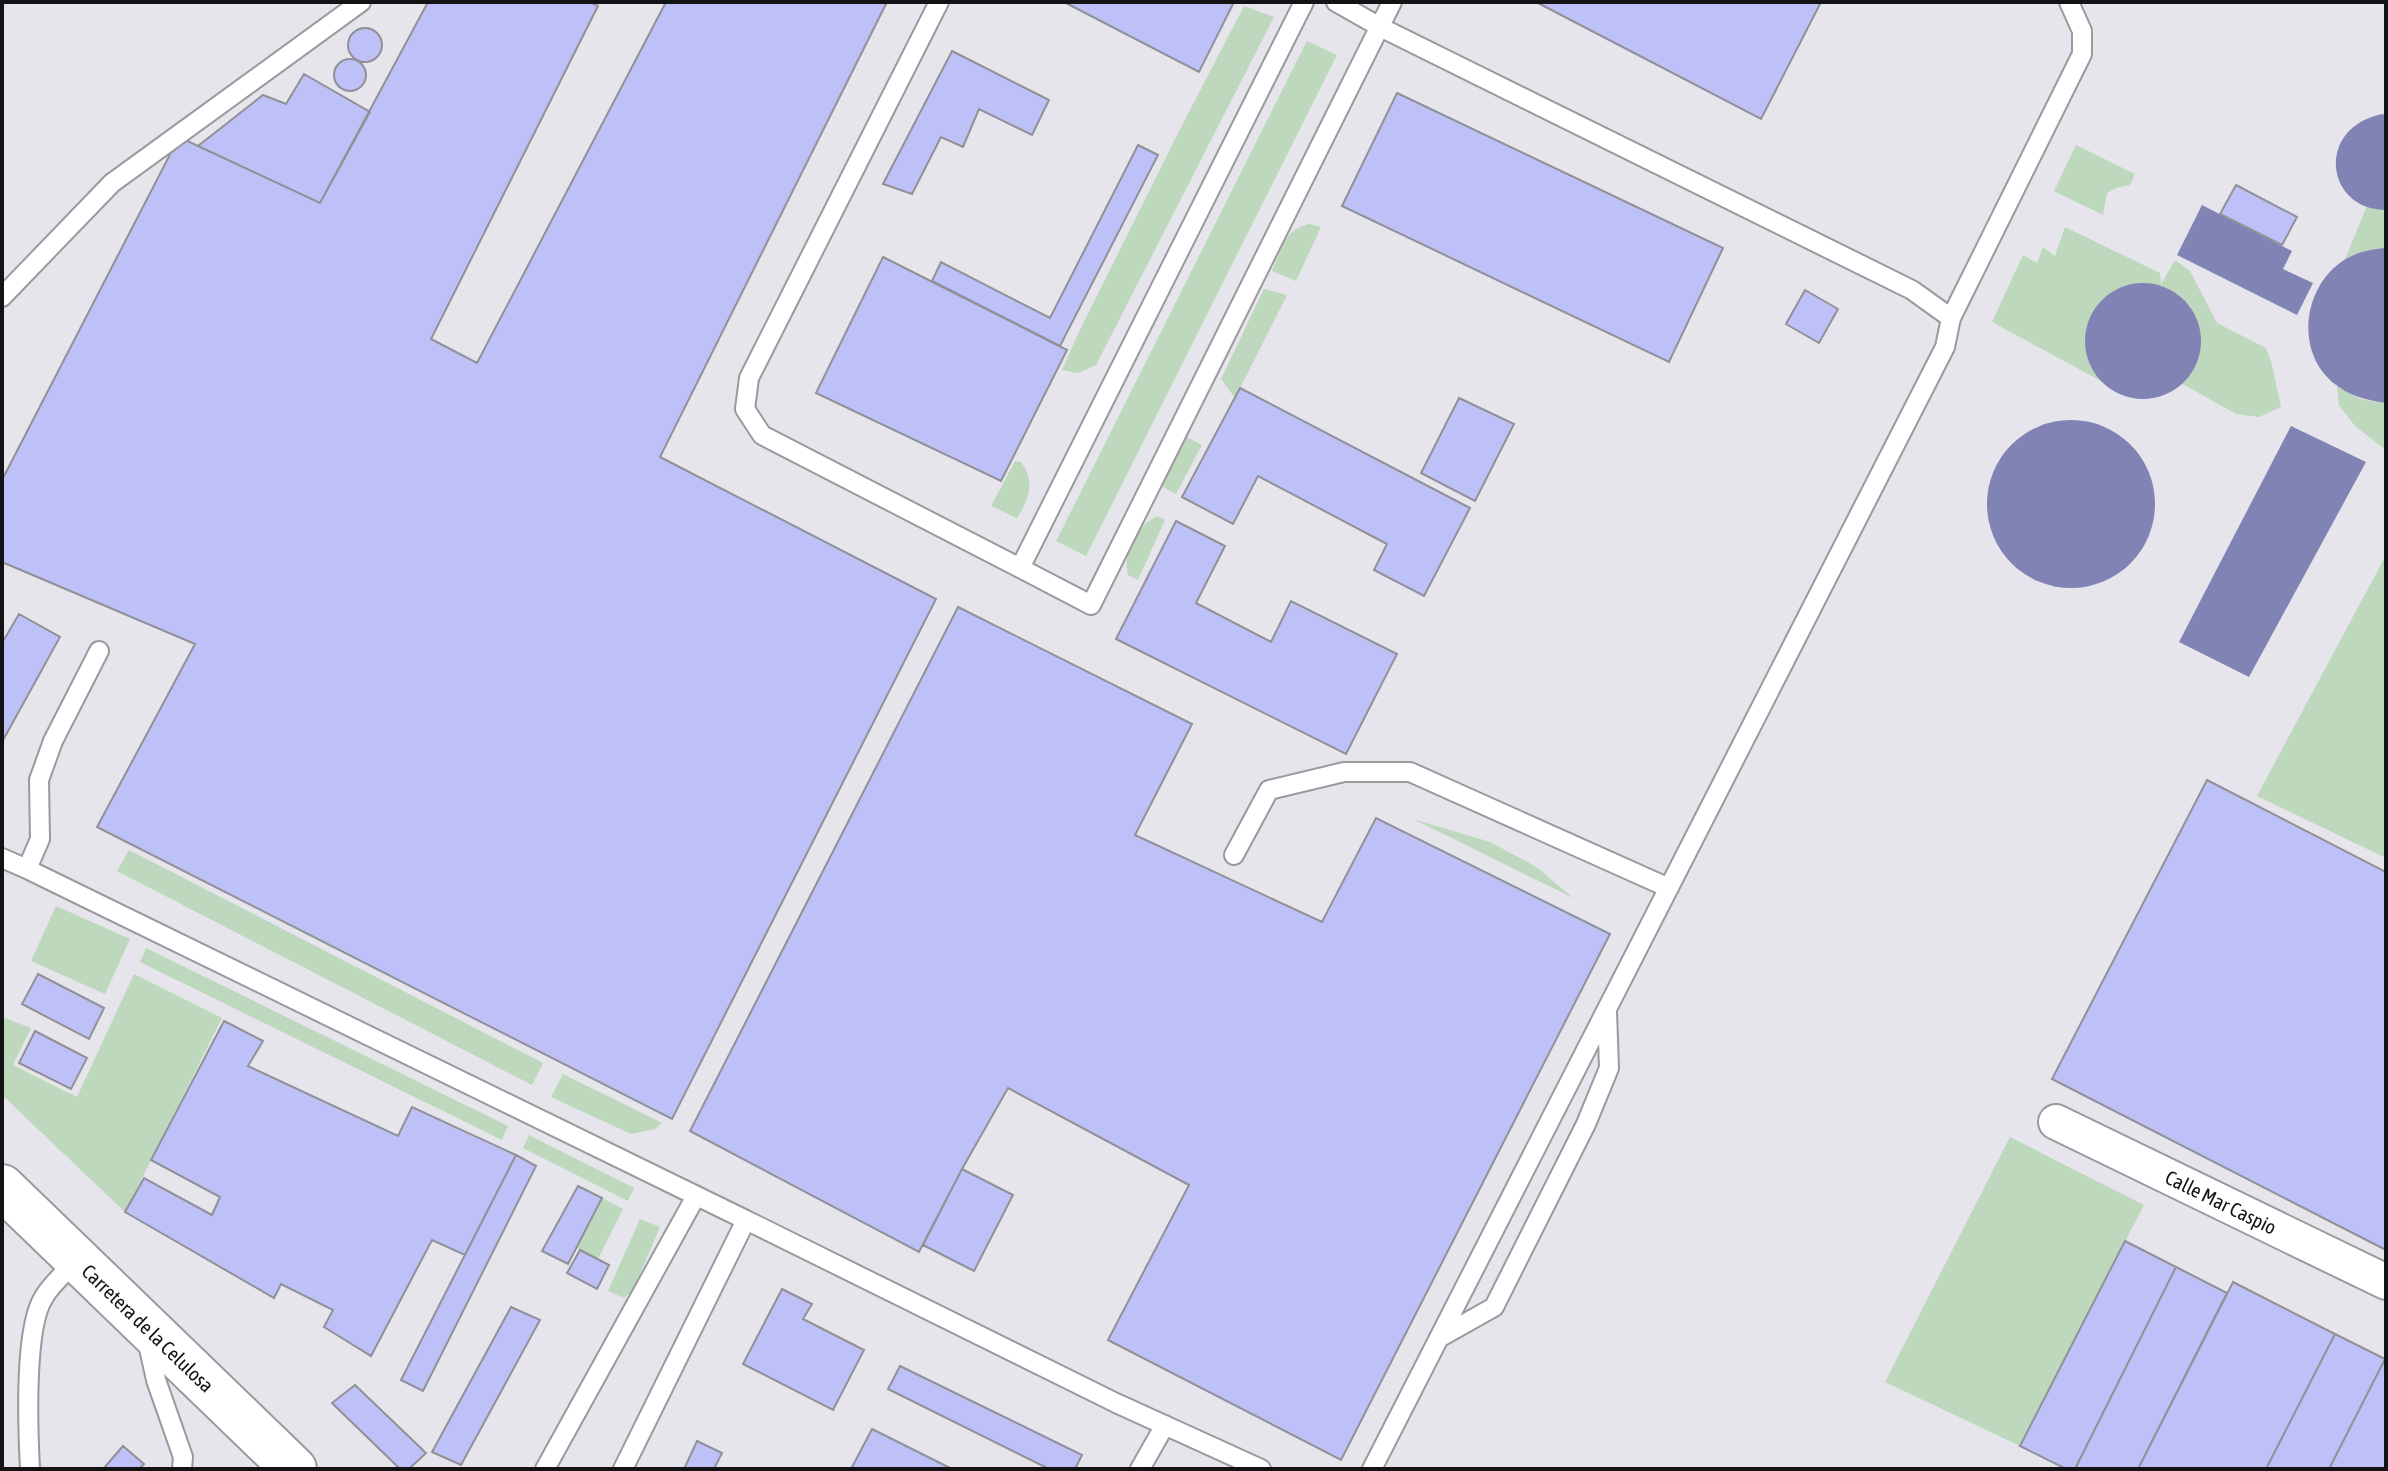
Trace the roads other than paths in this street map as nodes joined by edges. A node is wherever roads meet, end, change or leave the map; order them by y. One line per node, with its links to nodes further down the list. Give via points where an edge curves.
1 (361, 2): 8 (lane, via 112,183)
2 (939, 2): 10 (lane, via 749,378 745,409 762,435)
3 (1304, 2): 10 (lane)
4 (1336, 2): 7 (lane)
5 (1392, 2): 7 (lane)
6 (2069, 2): 9 (lane, via 2082,31 2082,54)
7 (1380, 27): 9 (lane, via 1912,290); 10 (lane, via 1091,605)
8 (2, 297)
9 (1951, 318): 15 (lane, via 1945,347)
10 (1020, 568)
11 (99, 651): 14 (lane, via 39,780 40,839)
12 (1234, 855): 15 (lane, via 1269,790 1344,772 1410,772)
13 (2, 858): 14 (lane)
14 (27, 869): 19 (lane)
15 (1669, 888): 16 (lane)
16 (1607, 1010): 24 (lane); 24 (lane, via 1609,1068 1494,1307)
17 (2056, 1122): 22 (street, Calle Mar Caspio)
18 (2, 1187): 21 (highway, Carretera de la Celulosa)
19 (696, 1196): 20 (lane); 29 (lane)
20 (746, 1220): 25 (lane); 30 (lane)
21 (77, 1260): 23 (highway, Carretera de la Celulosa); 26 (lane, via 42,1298 31,1341)
22 (2386, 1282)
23 (144, 1324): 27 (lane, via 156,1380 183,1457); 28 (highway, Carretera de la Celulosa)
24 (1439, 1338): 33 (lane)
25 (1165, 1425): 31 (lane); 32 (lane)
26 (30, 1469)
27 (182, 1469)
28 (294, 1469)
29 (545, 1469)
30 (623, 1469)
31 (1140, 1469)
32 (1261, 1469)
33 (1372, 1469)

